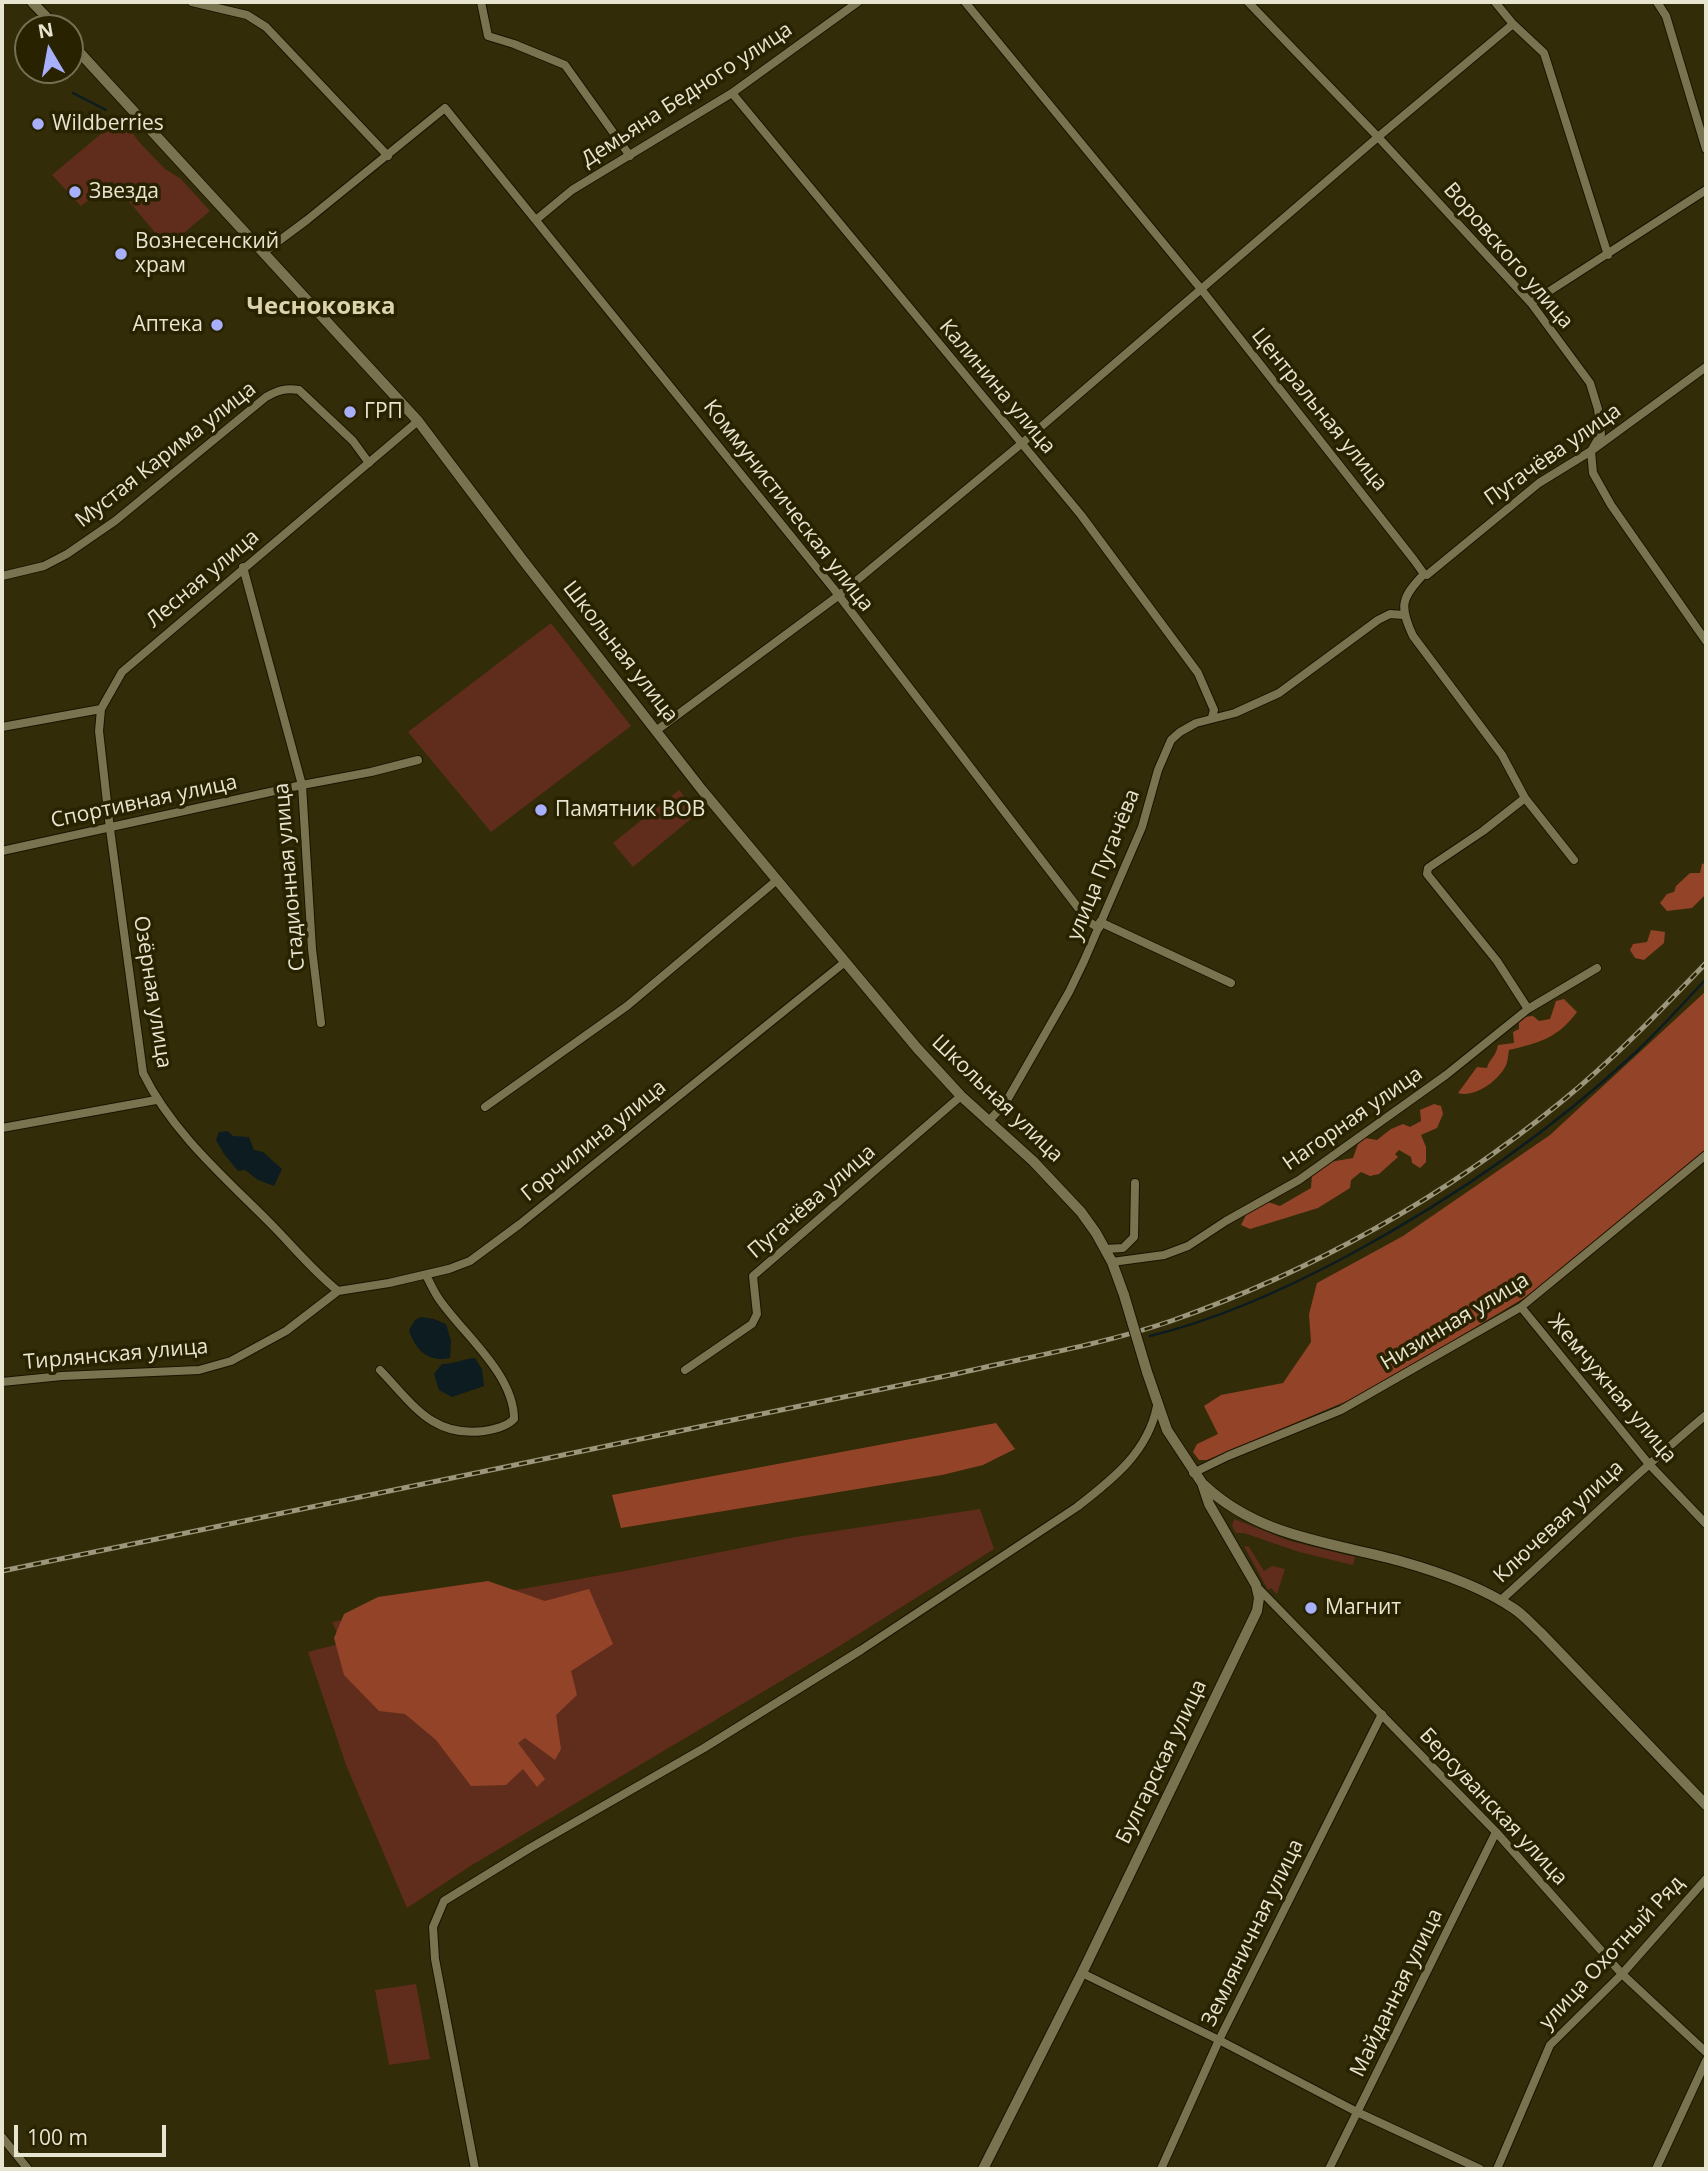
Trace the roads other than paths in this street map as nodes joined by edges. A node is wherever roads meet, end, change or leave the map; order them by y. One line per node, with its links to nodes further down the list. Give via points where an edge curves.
1 (192, 2): 13 (street, via 247,15 266,27)
2 (481, 2): 14 (street, via 488,36 565,65)
3 (858, 2): 10 (street, Демьяна Бедного улица)
4 (965, 2): 19 (street, Центральная улица)
5 (1248, 2): 11 (street, Воровского улица)
6 (1495, 2): 8 (street)
7 (1657, 2): 12 (street, via 1666,16)
8 (1513, 24): 11 (street); 18 (street, via 1544,53)
9 (84, 57): 17 (street, Школьная улица)
10 (732, 93): 14 (street, Демьяна Бедного улица); 23 (street, Калинина улица)
11 (1378, 136): 19 (street); 20 (street, Воровского улица)
12 (1706, 149)
13 (388, 156): 16 (street, Коммунистическая улица, via 445,108); 17 (street)
14 (630, 156): 16 (street, Демьяна Бедного улица, via 572,190)
15 (1706, 190): 18 (street)
16 (537, 219): 29 (street, Коммунистическая улица)
17 (264, 252): 22 (street, Школьная улица)
18 (1608, 255): 20 (street)
19 (1201, 289): 23 (street); 27 (street, Центральная улица)
20 (1531, 303): 24 (street, Воровского улица, via 1590,383 1601,434)
21 (1706, 368): 24 (street, Пугачёва улица)
22 (418, 421): 25 (street, Лесная улица); 35 (street, Школьная улица)
23 (1021, 444): 29 (street); 33 (street, Калинина улица, via 1081,515 1198,673 1214,710)
24 (1591, 451): 27 (street, Пугачёва улица, via 1539,483); 31 (street, Воровского улица, via 1592,473 1611,505)
25 (369, 463): 26 (street, Лесная улица); 28 (street, Мустая Карима улица, via 353,441 299,390 277,391 67,554 44,566)
26 (243, 567): 32 (street, Лесная улица, via 122,672); 37 (street, Стадионная улица)
27 (1424, 574): 30 (street, via 1408,591)
28 (2, 576)
29 (838, 596): 35 (street); 43 (street, Коммунистическая улица, via 1089,922)
30 (1403, 615): 33 (street, улица Пугачёва, via 1390,614 1378,620 1279,693 1235,713); 38 (street, via 1434,667 1502,755)
31 (1706, 640)
32 (101, 709): 34 (street); 39 (street, Озёрная улица, via 99,731)
33 (1212, 717): 43 (street, улица Пугачёва, via 1180,732 1166,750 1142,827)
34 (2, 727)
35 (657, 730): 42 (street, Школьная улица)
36 (418, 760): 37 (street, Спортивная улица)
37 (302, 785): 39 (street, Спортивная улица); 48 (street, Стадионная улица)
38 (1525, 798): 41 (street); 47 (street, via 1428,868 1427,874 1497,961)
39 (110, 829): 40 (street, Спортивная улица); 50 (street, Озёрная улица, via 143,1073)
40 (2, 851)
41 (1574, 860)
42 (777, 880): 44 (street, Школьная улица); 51 (street, via 627,1006)
43 (1099, 925): 46 (street); 52 (street, улица Пугачёва, via 1069,992 1006,1102)
44 (845, 962): 49 (street, Школьная улица); 58 (street, Горчилина улица, via 492,1245 470,1261)
45 (1597, 968): 47 (street, Нагорная улица)
46 (1231, 983)
47 (1528, 1009): 57 (street, Нагорная улица, via 1446,1075 1299,1180 1188,1246 1164,1255)
48 (321, 1023)
49 (961, 1096): 52 (street, Школьная улица); 62 (street, Пугачёва улица, via 753,1276 757,1314 752,1324)
50 (156, 1100): 53 (street); 59 (street, Озёрная улица, via 203,1156)
51 (485, 1107)
52 (988, 1122): 56 (street, Школьная улица, via 1061,1188)
53 (2, 1128)
54 (1706, 1155): 60 (street, Низинная улица)
55 (1135, 1183): 56 (street, via 1134,1237 1123,1248)
56 (1105, 1249): 57 (street, Школьная улица)
57 (1112, 1262): 64 (street, Школьная улица, bridge)
58 (426, 1275): 59 (street, Горчилина улица); 61 (street, via 438,1298 502,1381 514,1419 496,1429 452,1430 429,1421)
59 (338, 1291): 63 (street, Тирлянская улица, via 275,1338 199,1370)
60 (1521, 1307): 66 (street, Жемчужная улица); 67 (street, Низинная улица, via 1341,1410)
61 (380, 1370)
62 (685, 1370)
63 (2, 1382)
64 (1157, 1406): 67 (street); 84 (street, via 1147,1439 1104,1486 1077,1507 704,1748 444,1901 433,1927 435,1958)
65 (1706, 1415): 66 (street, Ключевая улица)
66 (1648, 1462): 69 (street, Жемчужная улица); 71 (street, Ключевая улица)
67 (1193, 1473): 68 (street)
68 (1202, 1483): 70 (street, via 1209,1504); 71 (street, via 1237,1512 1279,1532 1401,1562)
69 (1706, 1524)
70 (1256, 1585): 72 (street, Берсуванская улица); 76 (street, Булгарская улица, via 1257,1611)
71 (1500, 1601): 73 (street, via 1541,1633)
72 (1381, 1714): 74 (street, Берсуванская улица); 78 (street, Земляничная улица)
73 (1706, 1805)
74 (1496, 1832): 77 (street, Берсуванская улица); 81 (street, Майданная улица)
75 (1706, 1879): 77 (street, улица Охотный Ряд)
76 (1082, 1973): 78 (street); 85 (street, Булгарская улица)
77 (1622, 1973): 79 (street, Берсуванская улица); 89 (street, улица Охотный Ряд, via 1550,2045)
78 (1219, 2040): 81 (street); 86 (street, Земляничная улица)
79 (1706, 2052)
80 (1706, 2061): 90 (street)
81 (1357, 2112): 87 (street, Майданная улица); 88 (street)
82 (2, 2137): 83 (street)
83 (28, 2169)
84 (475, 2169)
85 (983, 2169)
86 (1161, 2169)
87 (1329, 2169)
88 (1480, 2169)
89 (1497, 2169)
90 (1656, 2169)

